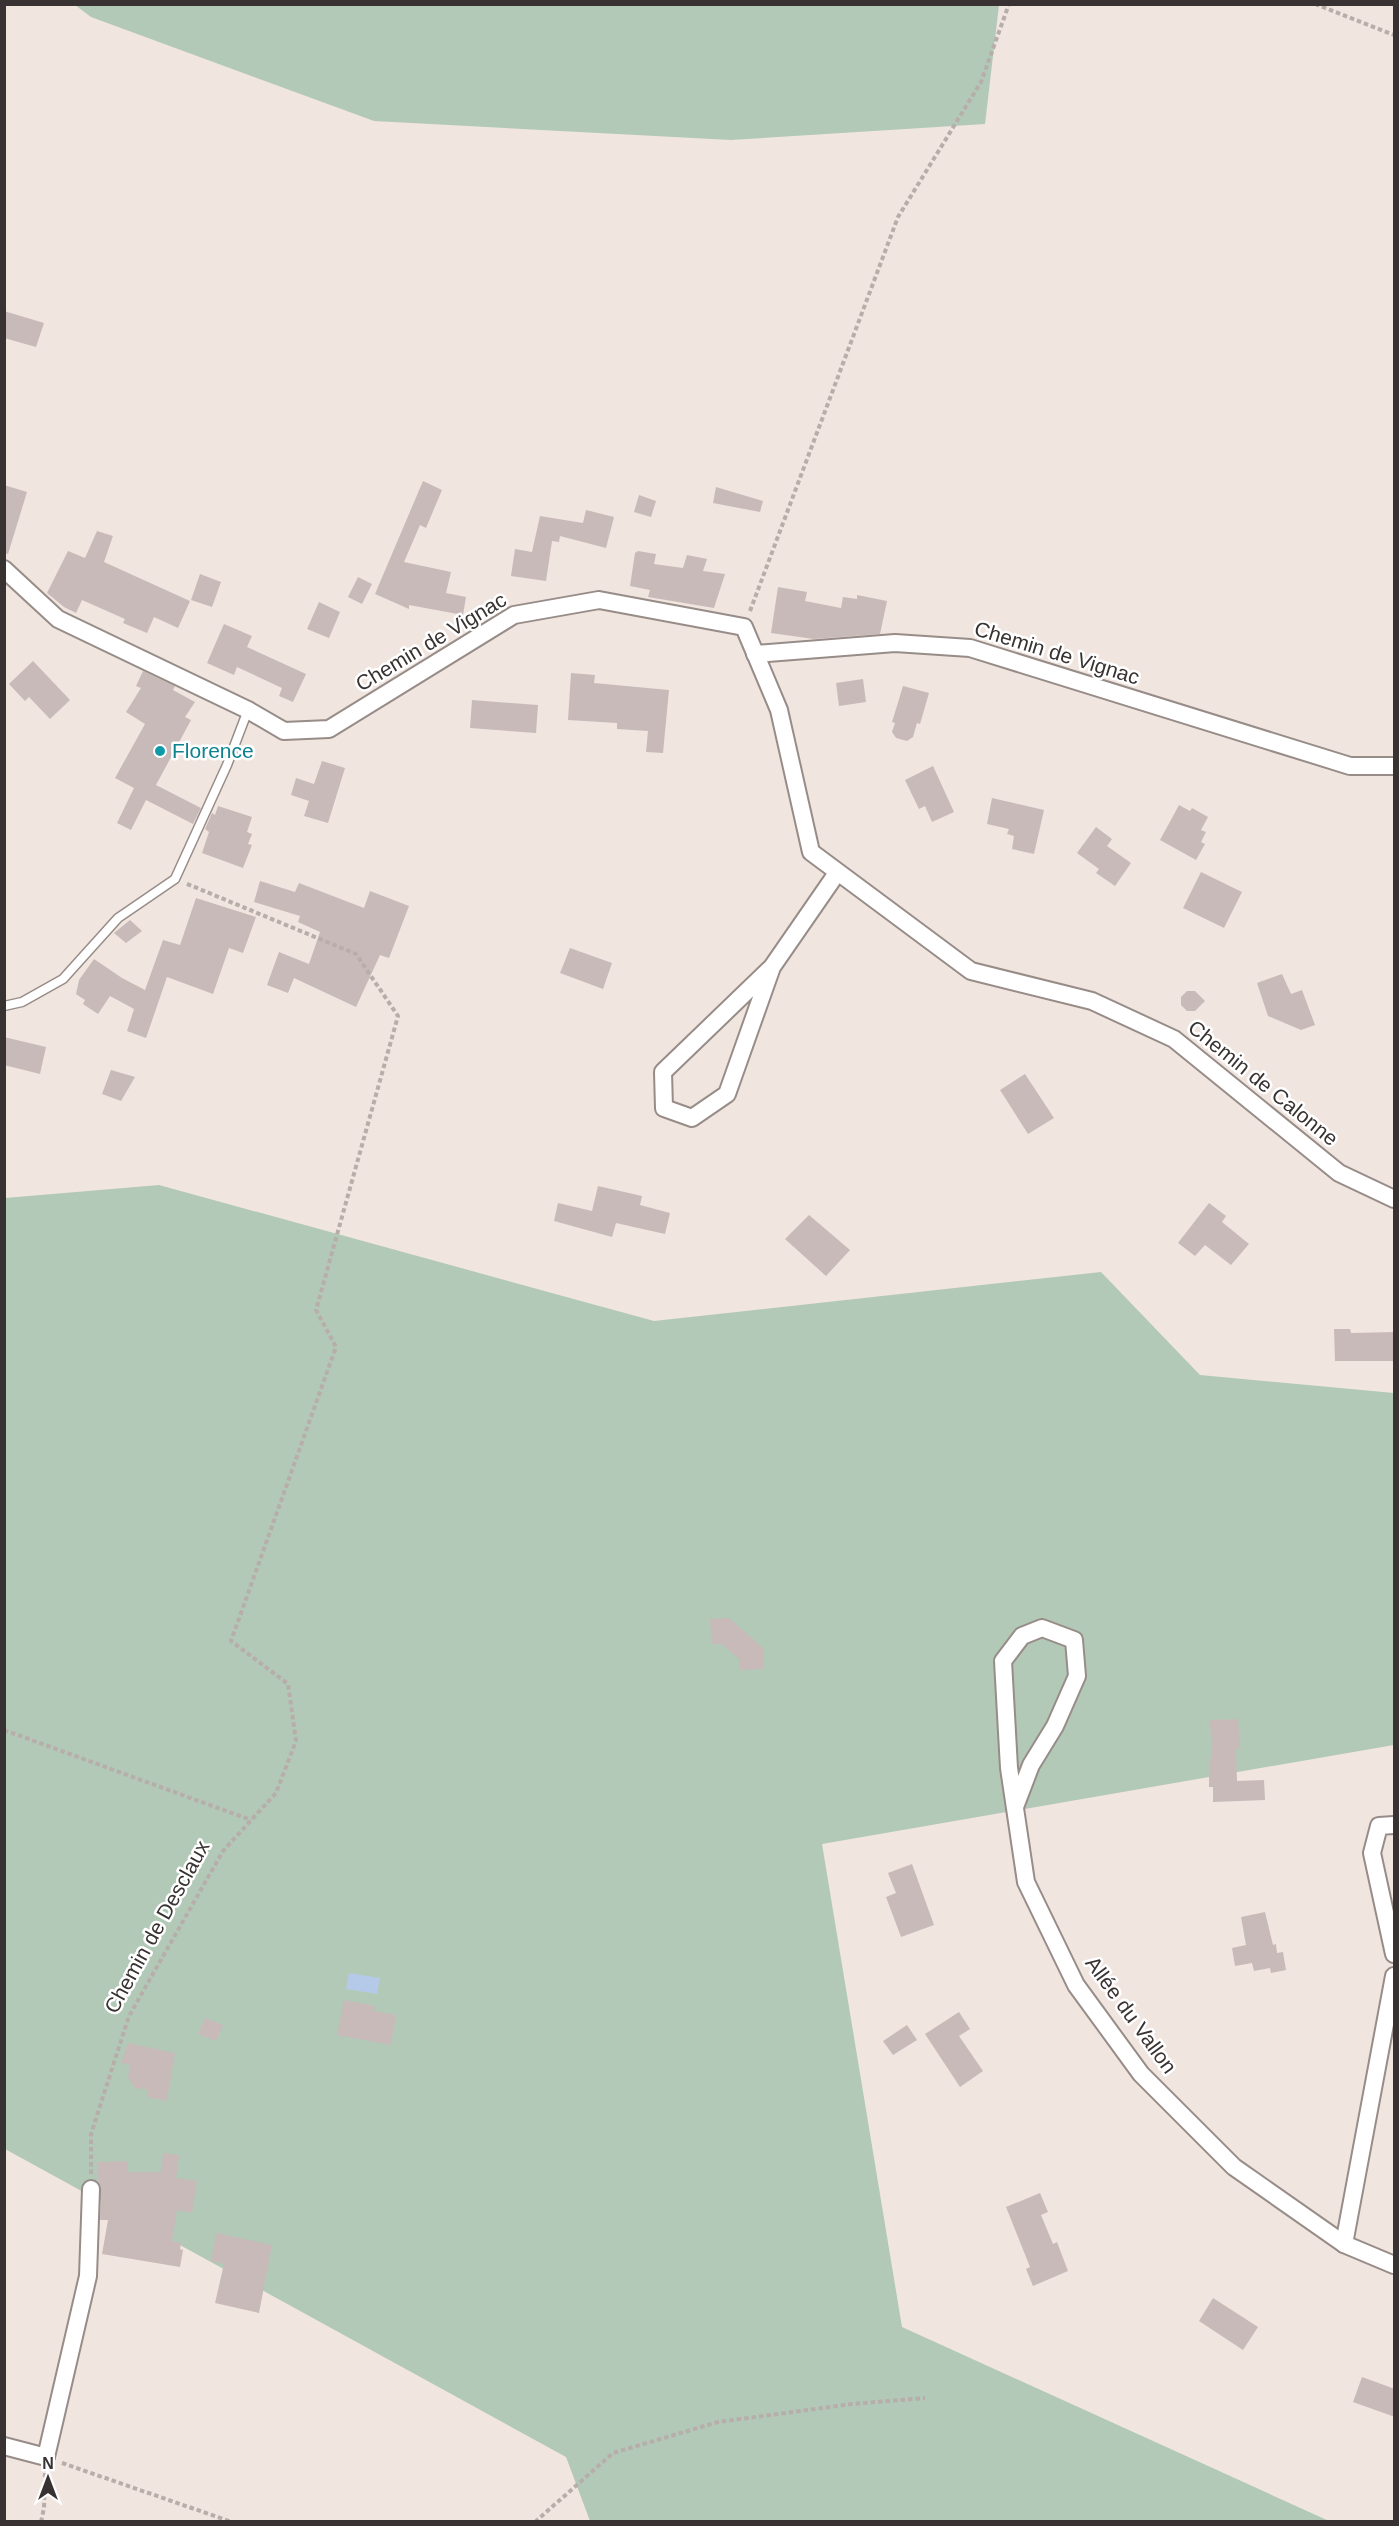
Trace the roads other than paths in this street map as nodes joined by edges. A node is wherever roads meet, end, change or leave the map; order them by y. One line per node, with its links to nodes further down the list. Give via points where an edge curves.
1 (4, 569): 3 (street, Chemin de Vignac, via 58,619)
2 (755, 654): 3 (street, Chemin de Vignac, via 744,627 599,600 514,615 329,729 284,731); 4 (street, Chemin de Vignac, via 895,643 970,648 1350,766); 5 (street, Chemin de Calonne, via 779,710 811,852)
3 (248, 710): 7 (lane, via 175,879 118,918 63,979 22,1002)
4 (1395, 766)
5 (837, 873): 6 (street); 8 (street, Chemin de Calonne, via 971,971 1092,1001 1174,1039 1339,1173)
6 (772, 967): 6 (street, via 663,1072 664,1108 692,1118 727,1094)
7 (4, 1006)
8 (1395, 1199)
9 (1015, 1807): 9 (street, Allée du Vallon, via 1003,1661 1022,1636 1042,1628 1074,1640 1077,1676 1055,1726 1031,1765); 14 (street, Allée du Vallon, via 1026,1882 1076,1985 1141,2074 1234,2167)
10 (1395, 1825): 11 (street, via 1379,1826 1372,1853)
11 (1395, 1954)
12 (1395, 1976): 14 (street)
13 (91, 2189): 16 (street, via 88,2276 46,2457)
14 (1344, 2244): 15 (street, Allée du Vallon)
15 (1395, 2265)
16 (4, 2446)

